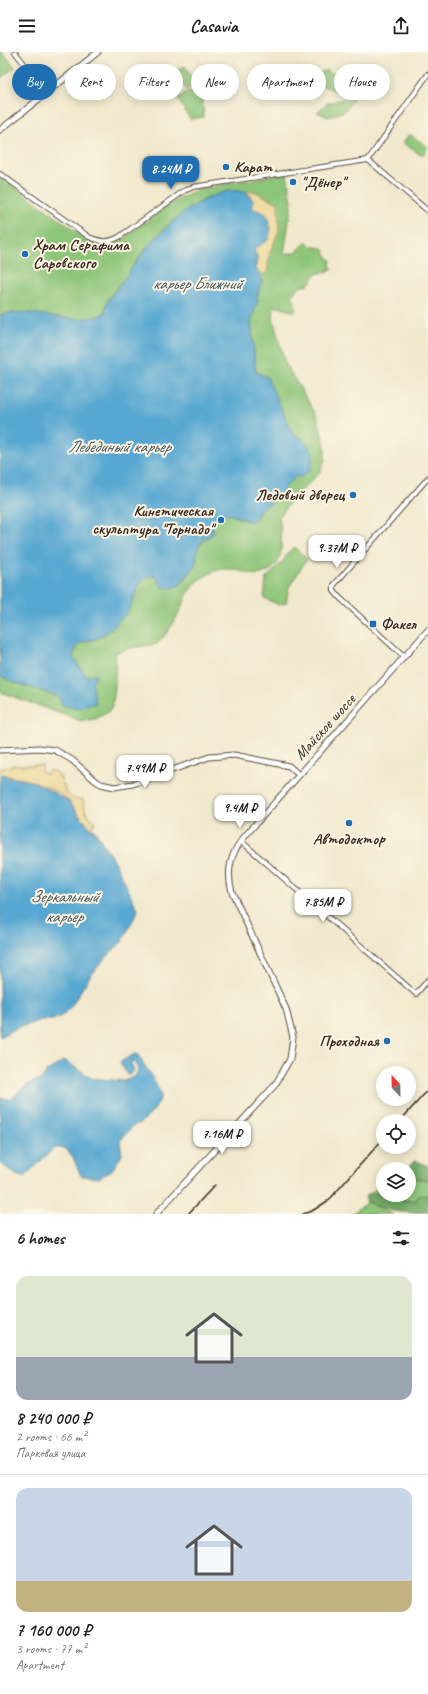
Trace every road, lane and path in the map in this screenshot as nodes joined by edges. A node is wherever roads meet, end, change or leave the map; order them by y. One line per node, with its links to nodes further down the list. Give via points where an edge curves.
1 (15, 52): 3 (street)
2 (98, 52): 5 (street)
3 (25, 64)
4 (428, 74): 8 (street)
5 (57, 84)
6 (37, 100): 7 (street)
7 (0, 130)
8 (368, 160): 9 (street, via 193,187 119,238 103,242 90,237); 10 (street)
9 (0, 174)
10 (428, 211)
11 (428, 478): 13 (street, via 334,585 334,591 340,598)
12 (428, 630): 13 (street, Майское шоссе)
13 (404, 657): 15 (street, Майское шоссе)
14 (0, 750): 15 (street, via 55,750 72,760 96,781 114,786 133,784 209,757 234,755 289,766)
15 (299, 775): 16 (street, Майское шоссе)
16 (241, 841): 17 (street, via 416,994); 18 (street, Майское шоссе, via 232,856 230,883 286,1009 293,1036 290,1059 275,1085)
17 (428, 980)
18 (156, 1214)

